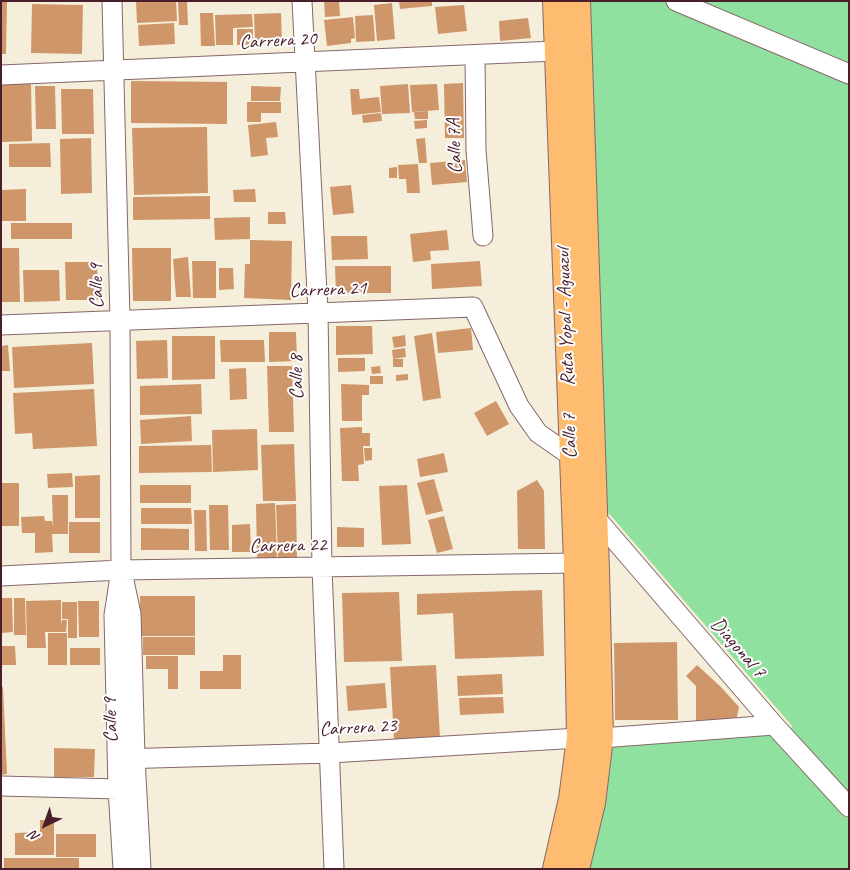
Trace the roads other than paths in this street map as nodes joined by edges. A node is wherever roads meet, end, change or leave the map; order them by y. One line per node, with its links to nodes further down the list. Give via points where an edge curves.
1 (112, 1): 9 (street, Calle 9)
2 (302, 1): 8 (street, Calle 8)
3 (555, 1): 6 (main road, Calle 7)
4 (578, 1): 17 (street, Ruta Yopal - Aguazul)
5 (676, 1): 10 (street)
6 (556, 51): 7 (street, Carrera 20); 16 (main road, Calle 7)
7 (475, 55): 8 (street, Carrera 20); 12 (street, Calle 7A, via 476,150)
8 (305, 62): 9 (street, Carrera 20); 13 (street, Calle 8)
9 (114, 70): 11 (street, Carrera 20); 14 (street, Calle 9)
10 (849, 74)
11 (1, 75)
12 (483, 236)
13 (318, 312): 14 (street, Carrera 21); 16 (street, Carrera 21, via 474,307 519,406 538,433); 19 (street, Calle 8)
14 (120, 320): 15 (street, Carrera 21); 20 (street, Calle 9)
15 (1, 325)
16 (571, 456): 18 (main road, Calle 7)
17 (595, 517): 22 (street, Diagonal 7); 23 (street, Ruta Yopal - Aguazul)
18 (576, 563): 19 (street, Carrera 22); 23 (main road, Calle 7)
19 (322, 568): 20 (street, Carrera 22); 24 (street, Calle 8)
20 (121, 570): 21 (street, Carrera 22); 25 (street, Calle 9, via 131,614)
21 (1, 576)
22 (774, 725): 23 (street, Carrera 23); 28 (street, Diagonal 7)
23 (590, 738): 24 (street, Carrera 23); 32 (main road, Calle 7, via 571,799); 33 (street, Ruta Yopal - Aguazul, via 593,803)
24 (330, 753): 25 (street, Carrera 23); 31 (street, Calle 8)
25 (126, 759): 27 (street, Calle 9); 30 (street, Calle 9)
26 (1, 786): 27 (street)
27 (118, 789): 29 (street, Calle 9)
28 (849, 807)
29 (123, 869)
30 (141, 869)
31 (334, 869)
32 (555, 869)
33 (577, 869)

